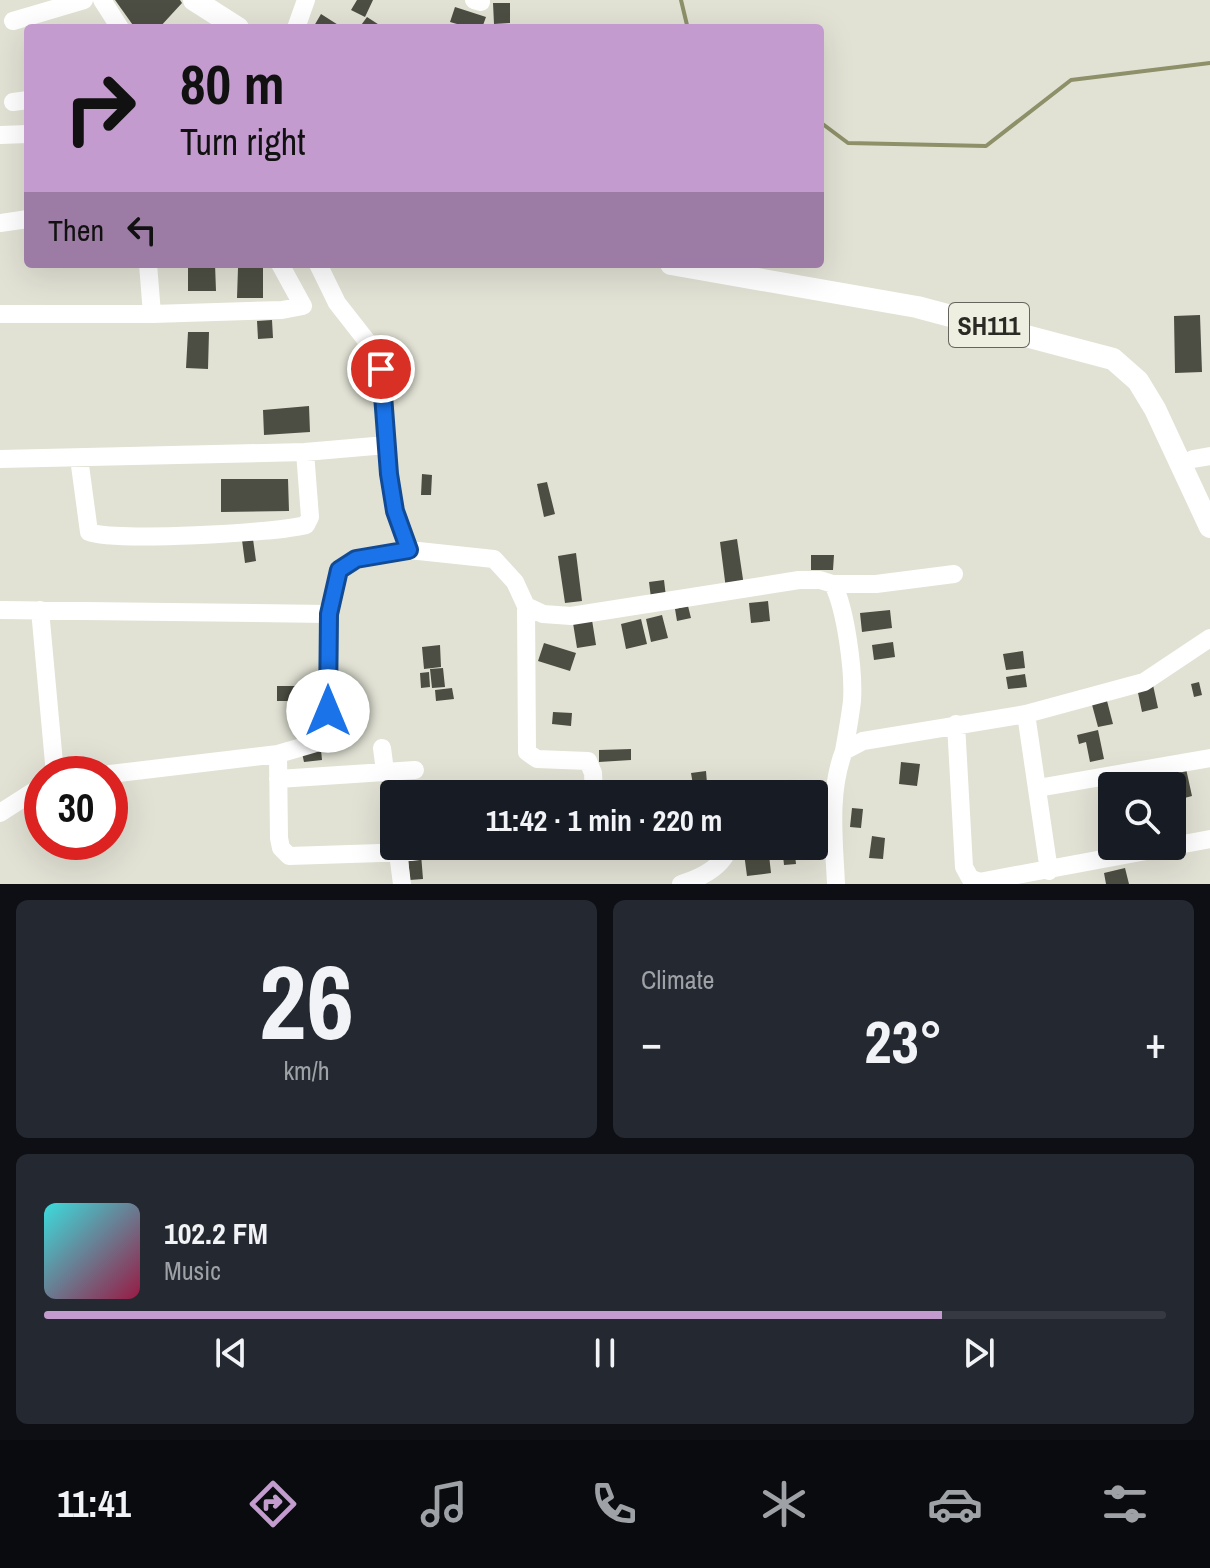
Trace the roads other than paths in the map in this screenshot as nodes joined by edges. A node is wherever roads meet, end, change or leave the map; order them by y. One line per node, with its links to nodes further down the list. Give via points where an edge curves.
1 (84, 0): 6 (street)
2 (102, 0): 7 (street)
3 (194, 0): 8 (main road)
4 (216, 0): 9 (main road)
5 (306, 0): 10 (street)
6 (13, 21)
7 (117, 24)
8 (232, 24)
9 (252, 24)
10 (297, 24)
11 (24, 134): 12 (street)
12 (0, 135)
13 (24, 220): 14 (street)
14 (0, 223)
15 (148, 268): 21 (street)
16 (282, 268): 21 (street, via 303,306)
17 (320, 268): 22 (street, via 381,369)
18 (694, 268): 28 (main road, SH111, via 902,304 1113,359 1138,381 1155,409)
19 (748, 268): 24 (main road, SH111, via 892,289 1069,331 1124,350 1159,388)
20 (0, 314): 21 (street)
21 (152, 314)
22 (386, 445): 23 (street); 29 (street, via 395,511)
23 (305, 452): 25 (street); 25 (street, via 310,517 306,525 133,536 89,532)
24 (1202, 457): 27 (main road, SH111)
25 (79, 458): 26 (street)
26 (0, 459)
27 (1210, 492)
28 (1210, 527)
29 (409, 550): 32 (street, via 494,559 515,582); 35 (street, via 356,559 339,570)
30 (954, 574): 31 (street)
31 (833, 584): 32 (street, via 799,580 571,616 543,614); 40 (street, via 846,632 852,699)
32 (526, 606): 48 (street, via 527,752 537,759 588,761)
33 (0, 610): 34 (street)
34 (40, 610): 35 (street); 42 (street)
35 (329, 614): 41 (street, via 325,730 319,742)
36 (1210, 638): 37 (street, via 1144,682)
37 (1026, 714): 38 (street); 49 (street)
38 (956, 724): 40 (street, via 863,741); 59 (street, via 964,867 979,882)
39 (382, 748): 45 (street)
40 (844, 751): 53 (street, via 837,767)
41 (278, 754): 46 (street); 47 (street)
42 (53, 756)
43 (1210, 758): 49 (street)
44 (415, 770): 45 (street)
45 (385, 771): 47 (street)
46 (128, 772)
47 (278, 779): 55 (street, via 279,838 289,856)
48 (593, 780)
49 (1038, 788): 58 (street)
50 (24, 798): 51 (street)
51 (0, 813)
52 (828, 817): 53 (street)
53 (833, 817): 62 (street)
54 (1210, 839): 58 (street)
55 (380, 853)
56 (399, 860): 60 (street)
57 (723, 860): 61 (street)
58 (1049, 871): 59 (street)
59 (1026, 879)
60 (402, 884)
61 (681, 884)
62 (836, 884)

